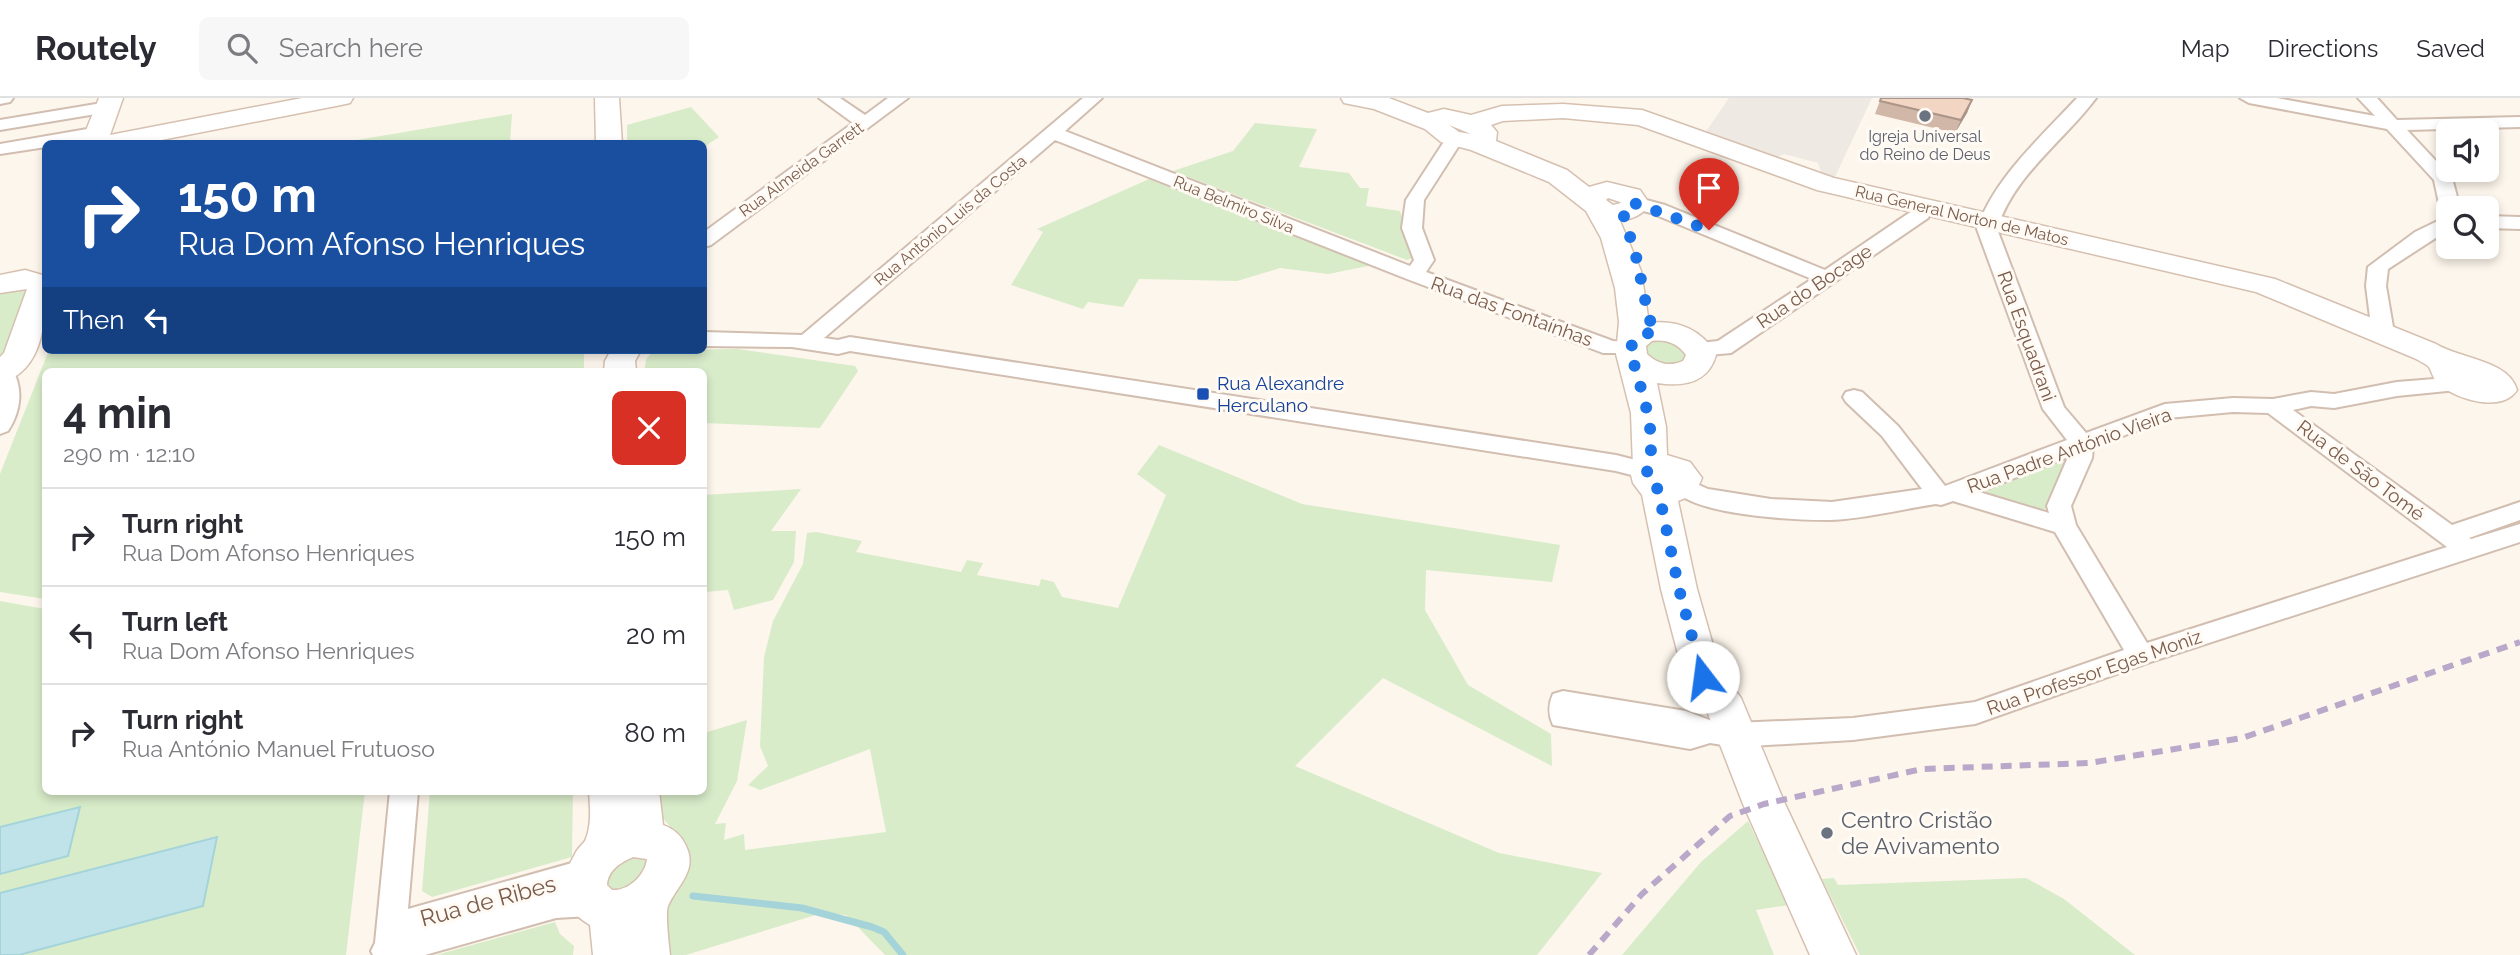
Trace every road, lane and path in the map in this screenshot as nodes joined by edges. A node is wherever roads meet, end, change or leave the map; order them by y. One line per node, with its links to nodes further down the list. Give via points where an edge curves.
1 (310, 98): 18 (street)
2 (341, 98): 18 (street)
3 (595, 98): 22 (street)
4 (607, 98): 23 (street)
5 (828, 98): 15 (street)
6 (899, 98): 15 (street, Rua Almeida Garrett)
7 (1093, 98): 20 (street, Rua António Luis da Costa)
8 (1353, 98): 19 (street)
9 (1386, 98): 19 (street)
10 (2087, 98): 29 (street)
11 (2249, 98): 17 (street)
12 (2367, 98): 17 (street)
13 (1650, 111): 19 (street, Rua General Norton de Matos, via 1502,114); 28 (street, Rua General Norton de Matos, via 1826,184)
14 (2520, 122): 17 (street)
15 (864, 123): 33 (street, Rua Almeida Garrett)
16 (0, 125): 18 (street)
17 (2392, 125): 26 (street, via 2443,178)
18 (110, 127): 21 (street)
19 (1460, 132): 27 (street); 35 (street, Rua das Fontaínhas, via 1415,200 1412,228 1424,261)
20 (1054, 133): 35 (street, Rua Belmiro Silva); 42 (street, Rua António Luis da Costa)
21 (45, 140)
22 (595, 140)
23 (610, 140)
24 (42, 141): 25 (street)
25 (0, 149)
26 (2449, 196)
27 (1611, 204): 36 (street, via 1658,209); 43 (street, via 1637,260 1649,319)
28 (1923, 208): 29 (street, Rua General Norton de Matos); 36 (street, Rua do Bocage, via 1921,214)
29 (1988, 221): 40 (street, Rua General Norton de Matos, via 2265,285); 52 (street, Rua Esquadrani, via 1987,229 2053,409)
30 (2499, 222): 31 (street)
31 (2520, 223)
32 (2436, 228): 40 (street, via 2378,267)
33 (707, 239)
34 (42, 257): 37 (street)
35 (1414, 275): 43 (street, Rua das Fontaínhas, via 1611,348)
36 (1825, 278): 44 (street, Rua do Bocage, via 1723,348)
37 (0, 282): 38 (street, via 26,279)
38 (42, 288): 45 (street, via 18,358)
39 (707, 328): 42 (street, via 786,334)
40 (2383, 334): 46 (street, Rua General Norton de Matos, via 2425,351)
41 (707, 339): 42 (street)
42 (800, 341): 53 (street, via 838,347 843,353 1168,399)
43 (1639, 344): 44 (street, via 1686,338); 47 (street, via 1647,369); 53 (street, via 1651,446)
44 (1698, 349): 47 (street, via 1697,366)
45 (2, 373): 51 (street, via 10,400)
46 (2449, 373): 48 (street, Rua General Norton de Matos, via 2467,368); 50 (street, Rua Padre António Vieira, via 2334,401 2311,399)
47 (1674, 375): 53 (street, via 1662,397)
48 (2508, 392)
49 (1854, 397): 54 (street)
50 (2273, 405): 52 (street, Rua Padre António Vieira, via 2165,411); 58 (street, Rua de São Tomé)
51 (0, 426)
52 (2082, 443): 54 (street, Rua Padre António Vieira); 56 (street, via 2059,506)
53 (1662, 479): 54 (street, Rua Padre António Vieira, via 1702,497 1832,512); 60 (street, via 1679,589 1703,677)
54 (1947, 495): 56 (street, Rua Padre António Vieira)
55 (2520, 511): 58 (street, Rua Professor Egas Moniz)
56 (2064, 526): 59 (street)
57 (2520, 533): 58 (street, Rua Professor Egas Moniz)
58 (2458, 542): 59 (street, Rua Professor Egas Moniz)
59 (2141, 655): 60 (street, Rua Professor Egas Moniz, via 1975,713 1853,729)
60 (1722, 722): 68 (street)
61 (404, 795): 65 (street, Rua de Ribes)
62 (610, 795): 64 (street)
63 (637, 795): 64 (street)
64 (613, 879): 65 (street, Rua de Ribes, via 556,904); 66 (street); 67 (street)
65 (388, 945)
66 (616, 955)
67 (647, 955)
68 (1833, 955)

